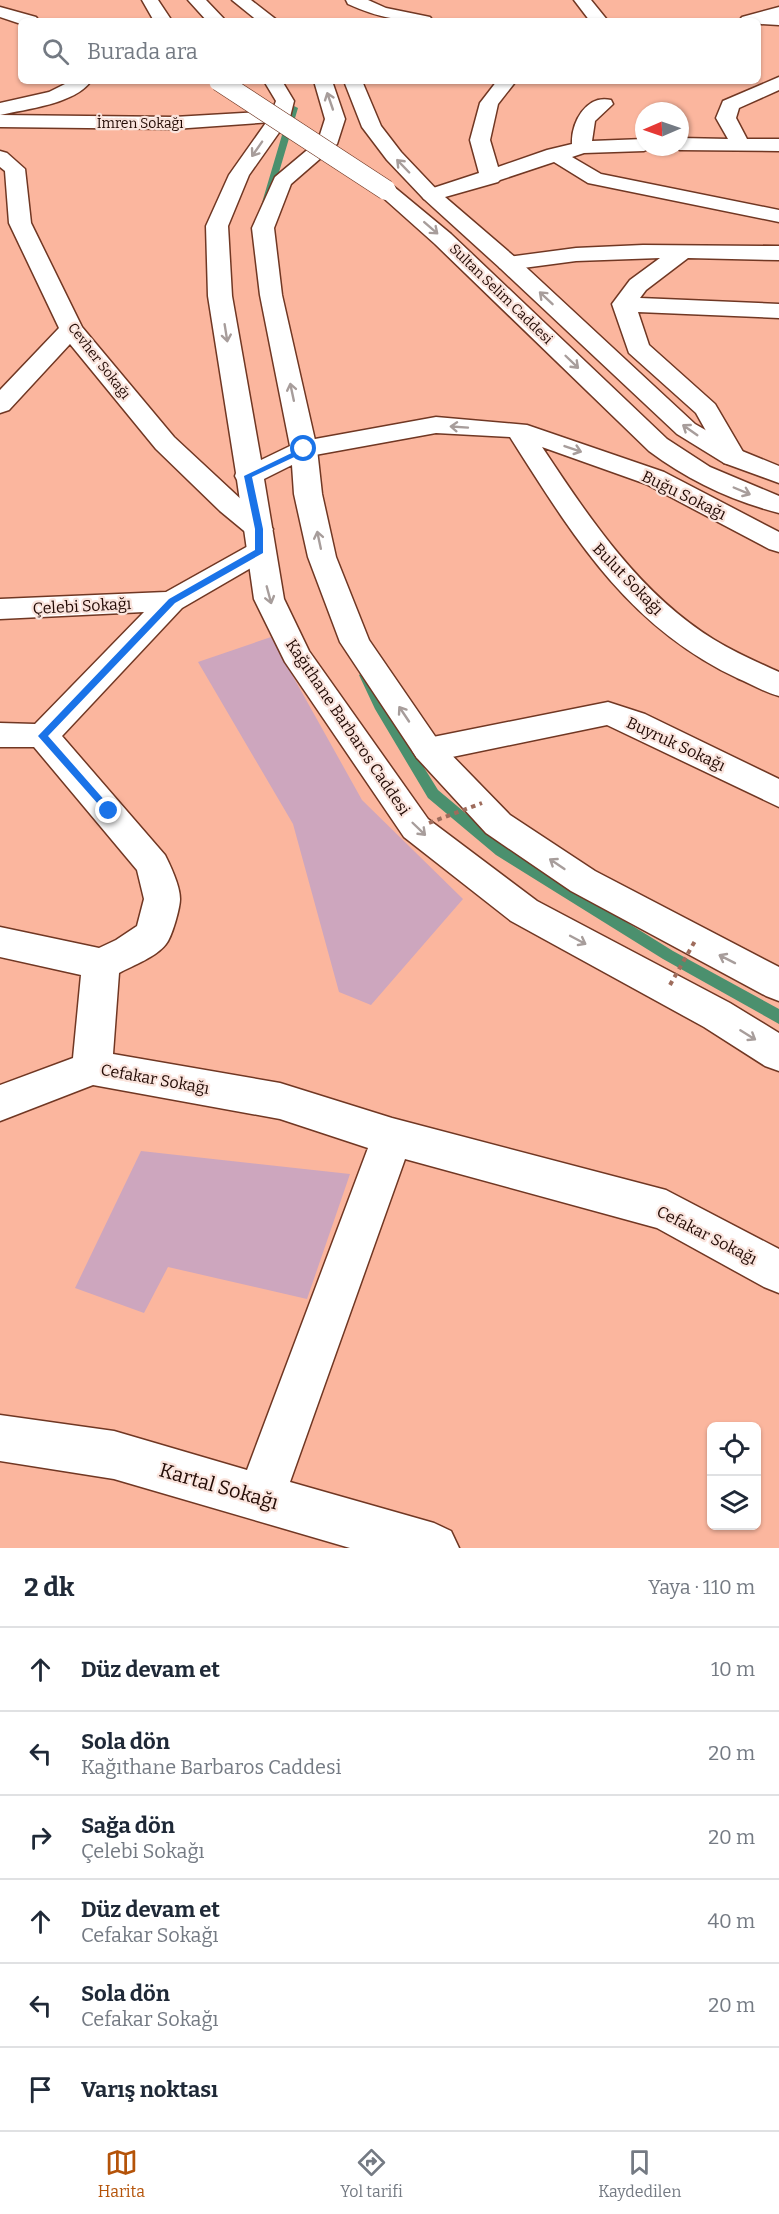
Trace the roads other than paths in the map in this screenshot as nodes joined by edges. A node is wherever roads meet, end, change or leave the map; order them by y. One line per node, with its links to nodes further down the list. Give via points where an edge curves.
1 (150, 0): 9 (street)
2 (196, 0): 10 (street)
3 (240, 0): 11 (street)
4 (354, 0): 12 (street, via 381,12)
5 (582, 0): 13 (street)
6 (0, 12): 8 (street)
7 (779, 12): 14 (street)
8 (20, 18)
9 (161, 18)
10 (214, 18)
11 (265, 18)
12 (410, 18)
13 (597, 18)
14 (760, 18)
15 (761, 20): 16 (street)
16 (779, 20)
17 (779, 83): 28 (street, via 730,105 726,118)
18 (80, 84): 25 (street)
19 (224, 84): 51 (street, Sultan Selim Caddesi, one-way to 51, bridge, via 386,190 683,465)
20 (275, 84): 26 (street, via 285,101)
21 (324, 84): 41 (street, Kağıthane Barbaros Caddesi, one-way to 21, via 263,228 282,181 327,144 336,119)
22 (358, 84): 36 (street, Sultan Selim Caddesi, one-way to 22, via 372,127)
23 (505, 84): 35 (street, via 489,103 480,140)
24 (604, 104): 32 (street, via 591,111 581,131)
25 (0, 109)
26 (280, 117): 27 (street, İmren Sokağı, via 174,123); 41 (street, Kağıthane Barbaros Caddesi, one-way to 41, via 239,175 217,226)
27 (0, 121)
28 (740, 143): 29 (street); 31 (street)
29 (689, 144)
30 (635, 145): 32 (street)
31 (779, 145)
32 (582, 147): 33 (street)
33 (554, 154): 35 (street); 37 (street, via 595,178)
34 (0, 157): 44 (street, Cevher Sokağı, via 15,169 21,223)
35 (491, 178): 36 (street)
36 (431, 195): 40 (street, Sultan Selim Caddesi)
37 (779, 216)
38 (683, 251): 39 (street); 40 (street, via 592,252); 42 (street, via 638,285)
39 (779, 253)
40 (508, 262): 48 (street, Sultan Selim Caddesi, one-way to 40, via 686,429)
41 (245, 296): 47 (street, Kağıthane Barbaros Caddesi, one-way to 41); 50 (street, Kağıthane Barbaros Caddesi, one-way to 50)
42 (624, 304): 43 (street); 48 (street, via 638,348 706,410)
43 (779, 311)
44 (71, 329): 45 (street); 52 (street, Cevher Sokağı, via 165,443 230,505)
45 (0, 405)
46 (518, 430): 47 (street, Buğu Sokağı, one-way to 47, via 436,425); 53 (street, Buğu Sokağı, one-way to 53, via 655,478); 56 (street, Bulut Sokağı, via 592,542 647,603 701,646)
47 (304, 449): 50 (street, Buğu Sokağı); 59 (street, Kağıthane Barbaros Caddesi, one-way to 47, via 355,642 322,557 308,494)
48 (733, 457): 49 (street, Sultan Selim Caddesi)
49 (779, 475)
50 (248, 476): 52 (street, Kağıthane Barbaros Caddesi)
51 (779, 505)
52 (259, 540): 54 (street, Çelebi Sokağı); 64 (street, Kağıthane Barbaros Caddesi, one-way to 64, via 269,599 296,655 416,828 524,911 717,1015)
53 (779, 543)
54 (172, 601): 55 (street, Çelebi Sokağı); 58 (street)
55 (0, 609)
56 (779, 685)
57 (0, 735): 58 (street)
58 (43, 736): 62 (street, via 153,865 162,899 153,934)
59 (428, 750): 60 (street, Buyruk Sokağı, via 608,713); 63 (street, Kağıthane Barbaros Caddesi, one-way to 59, via 583,881 498,824)
60 (779, 794)
61 (0, 942): 62 (street)
62 (101, 964): 65 (street, Cefakar Sokağı)
63 (779, 985)
64 (779, 1054)
65 (92, 1068): 66 (street); 67 (street, Cefakar Sokağı, via 280,1101)
66 (0, 1102)
67 (392, 1137): 68 (street, Cefakar Sokağı, via 666,1210); 70 (street)
68 (779, 1272)
69 (0, 1438): 70 (street, Kartal Sokağı, via 114,1455)
70 (260, 1498): 71 (street, Kartal Sokağı)
71 (434, 1548)

